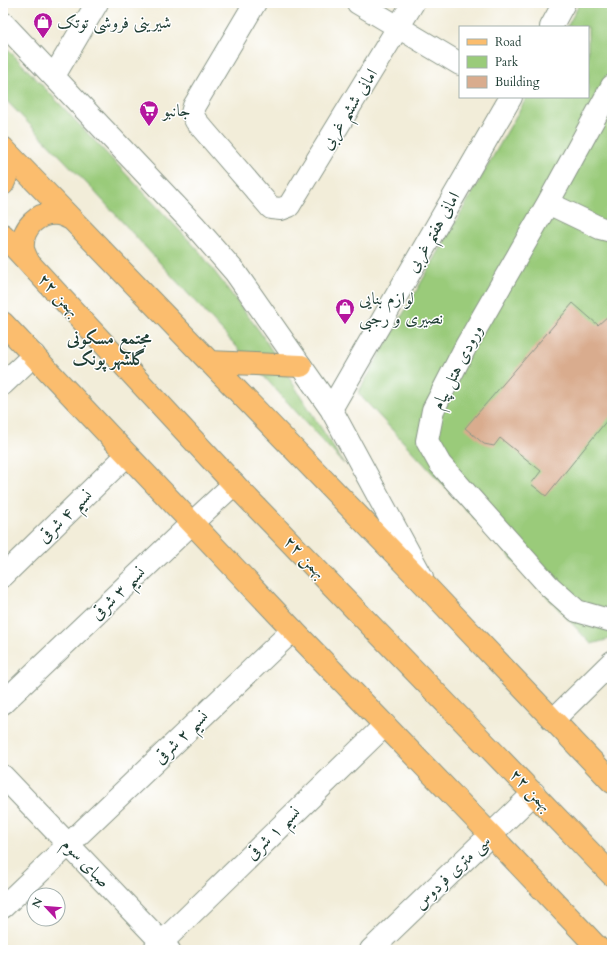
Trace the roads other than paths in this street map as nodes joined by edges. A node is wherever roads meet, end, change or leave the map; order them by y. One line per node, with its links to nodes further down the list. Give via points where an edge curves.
1 (97, 3): 10 (street)
2 (254, 3): 8 (street, امانی ششم غربی, via 192,113 196,121 271,208 281,209 289,206)
3 (358, 3): 8 (street)
4 (412, 3): 8 (street, امانی ششم غربی)
5 (564, 3): 7 (street)
6 (3, 23): 10 (street)
7 (552, 26)
8 (398, 28): 9 (street)
9 (459, 63)
10 (54, 76): 23 (street, via 235,272)
11 (612, 86): 15 (street, ورودی هتل پیام)
12 (511, 98): 25 (street, امانی هفتم غربی)
13 (3, 148): 14 (main road, via 8,161 8,174); 16 (main road)
14 (3, 184)
15 (548, 203): 17 (street, via 600,228); 31 (street, ورودی هتل پیام, via 466,346 433,410 427,441 440,464 549,586 577,611)
16 (71, 219): 19 (main road, via 60,214 36,218 23,238 23,250); 22 (main road)
17 (612, 231)
18 (3, 235): 19 (main road, ۲۲ بهمن)
19 (28, 261): 27 (main road, ۲۲ بهمن)
20 (3, 323): 21 (main road)
21 (34, 355): 24 (street); 26 (main road)
22 (209, 362): 23 (main road); 30 (main road)
23 (301, 366): 25 (street)
24 (3, 384)
25 (331, 409): 30 (street)
26 (127, 455): 28 (main road); 29 (street, نسیم ۴ شرقی)
27 (234, 484): 28 (street, نسیم ۳ شرقی); 39 (main road, ۲۲ بهمن)
28 (192, 523): 32 (main road); 34 (street, نسیم ۳ شرقی)
29 (3, 576)
30 (428, 587): 35 (main road)
31 (612, 622)
32 (293, 630): 36 (main road); 41 (street, نسیم ۲ شرقی)
33 (612, 662): 35 (street)
34 (3, 703)
35 (553, 720): 38 (main road)
36 (385, 725): 40 (main road); 44 (street, نسیم ۱ شرقی)
37 (3, 776): 41 (street, صبای سوم)
38 (612, 782)
39 (534, 793): 40 (street, سی متری فردوس); 42 (main road, ۲۲ بهمن)
40 (491, 835): 45 (street, سی متری فردوس); 46 (main road)
41 (69, 845): 43 (street, نسیم ۲ شرقی); 44 (street, صبای سوم)
42 (612, 875)
43 (3, 907)
44 (161, 947)
45 (371, 950)
46 (600, 950)

